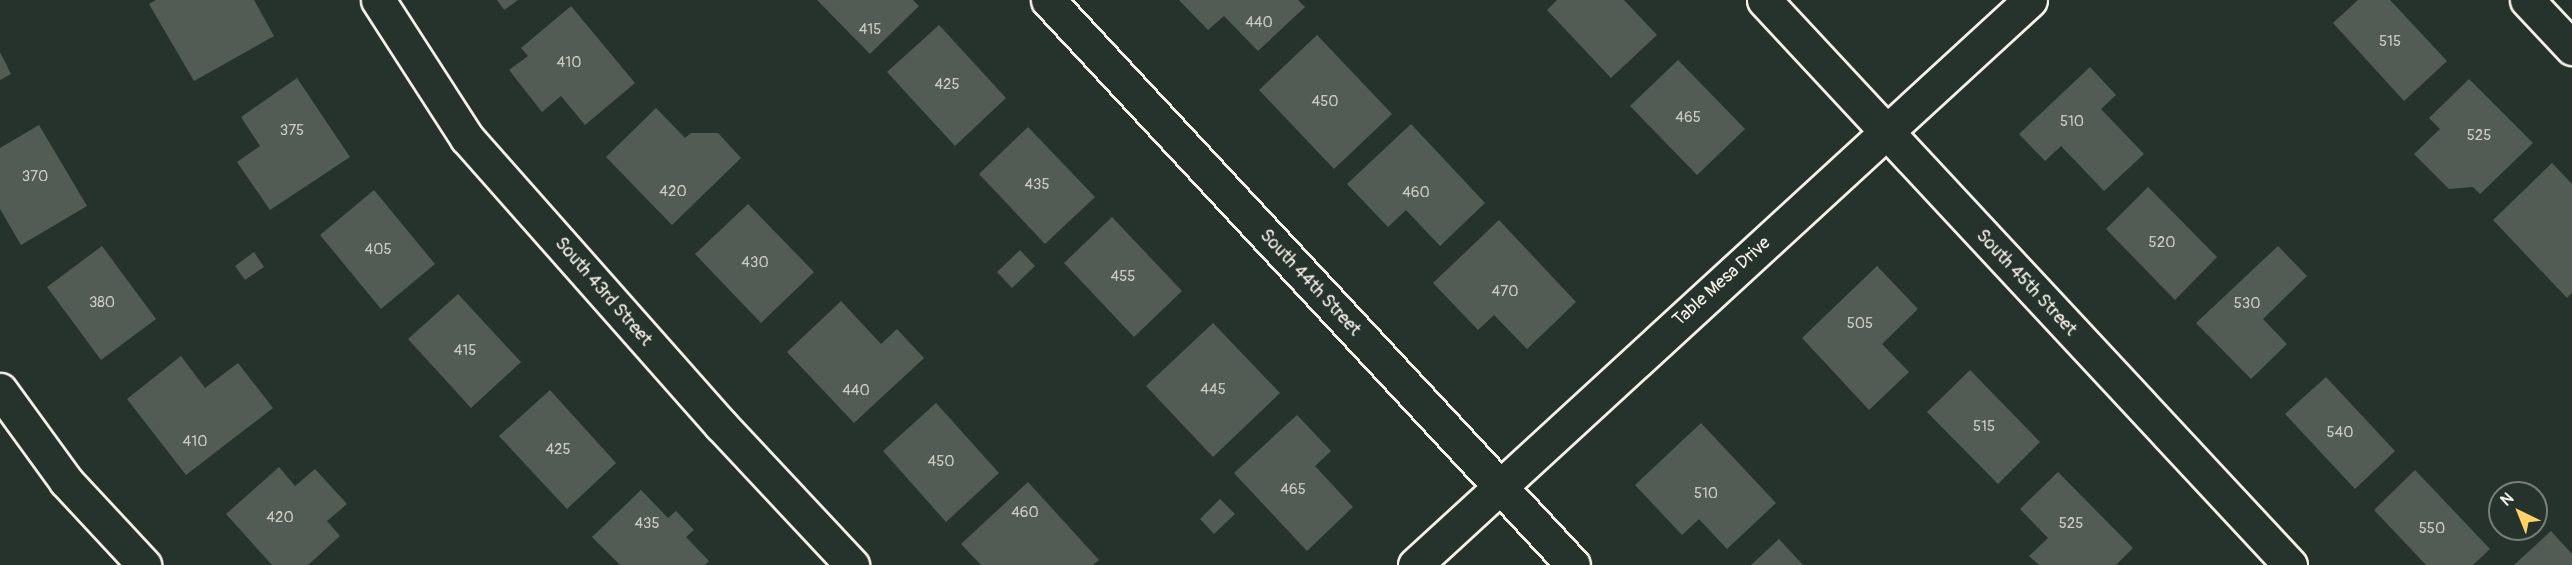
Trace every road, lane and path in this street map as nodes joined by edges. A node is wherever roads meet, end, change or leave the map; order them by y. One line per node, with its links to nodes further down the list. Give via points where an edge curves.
1 (378, 0): 11 (main road, South 43rd Street, via 467,138 721,425)
2 (1048, 0): 9 (main road, South 44th Street)
3 (1764, 0): 7 (main road, South 45th Street)
4 (2030, 0): 7 (main road, Table Mesa Drive)
5 (2527, 0): 6 (main road)
6 (2572, 48)
7 (1886, 132): 9 (main road, Table Mesa Drive); 14 (main road, South 45th Street)
8 (0, 390): 10 (main road, via 66,481)
9 (1499, 486): 12 (main road, Table Mesa Drive); 13 (main road, South 44th Street)
10 (144, 565)
11 (852, 565)
12 (1415, 565)
13 (1573, 565)
14 (2290, 565)

